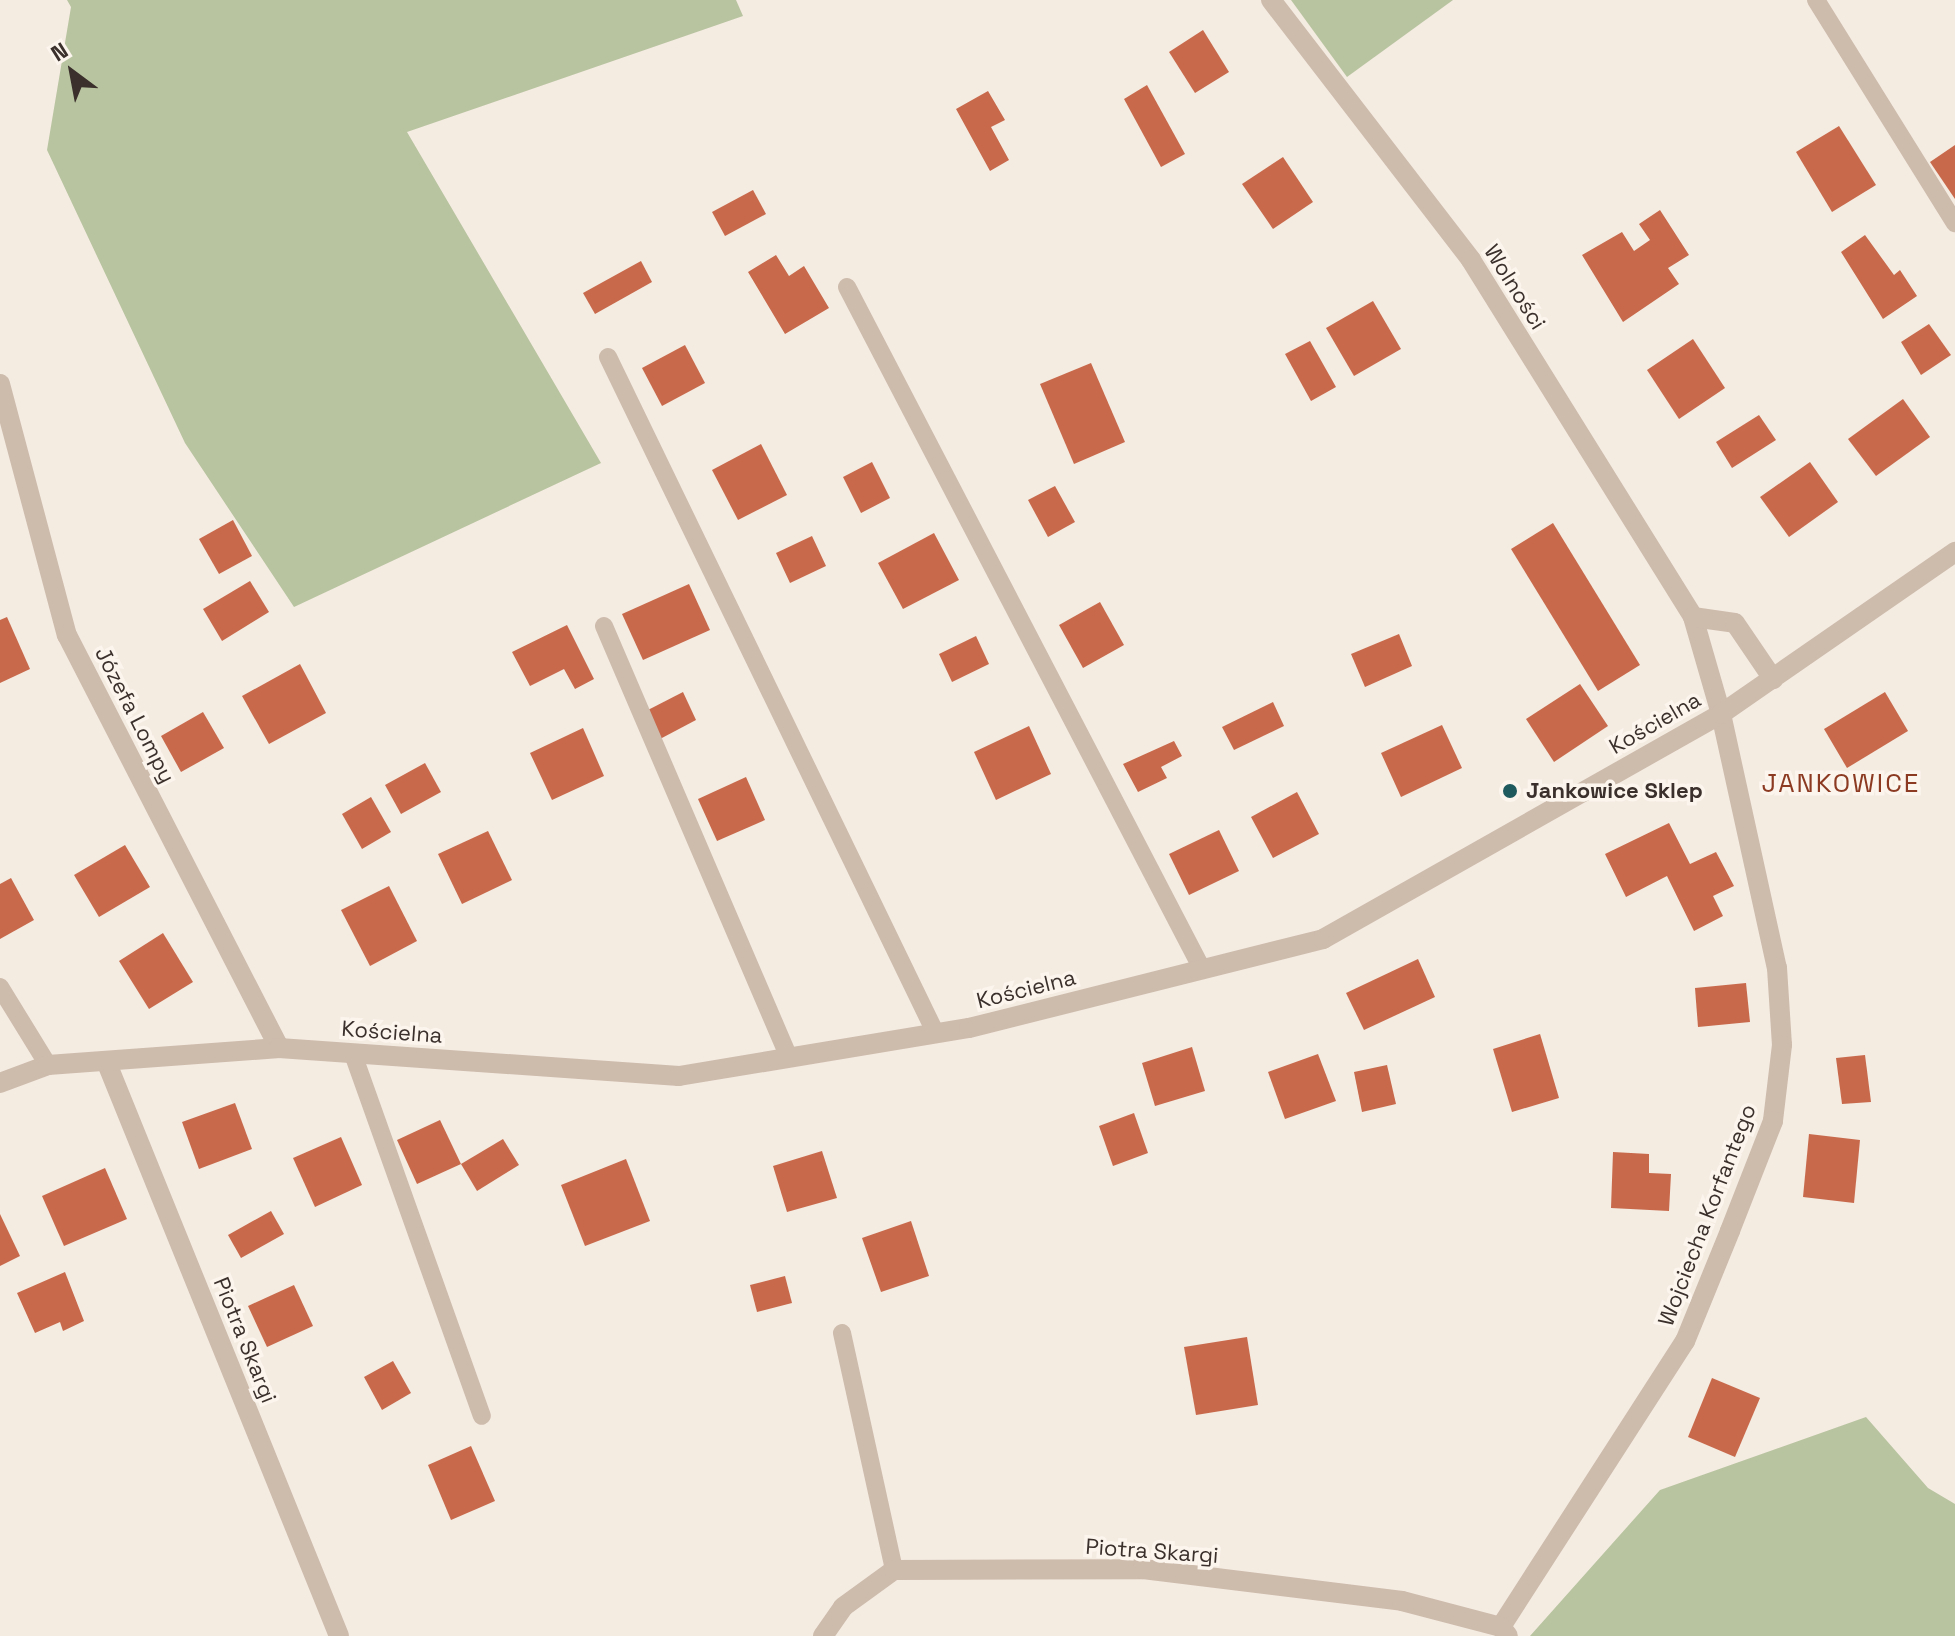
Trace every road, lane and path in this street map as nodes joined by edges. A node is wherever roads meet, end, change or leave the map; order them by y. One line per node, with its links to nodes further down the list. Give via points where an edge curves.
1 (1271, 0): 8 (street, Wolności, via 1471,260)
2 (1816, 0): 3 (lane)
3 (1955, 223)
4 (847, 287): 12 (lane)
5 (608, 357): 14 (lane)
6 (0, 384): 15 (street, Józefa Lompy, via 67,635)
7 (1955, 552): 10 (street, Kościelna)
8 (1693, 617): 10 (street, via 1735,623); 11 (street, Wolności)
9 (604, 626): 17 (lane)
10 (1773, 679): 11 (street, Kościelna)
11 (1721, 714): 12 (street, Kościelna, via 1323,939); 24 (street, Wojciecha Korfantego, via 1777,968 1782,1045 1773,1121 1685,1341)
12 (1202, 969): 14 (street, Kościelna)
13 (0, 987): 19 (lane)
14 (936, 1034): 17 (street, Kościelna)
15 (279, 1048): 16 (street, Kościelna); 18 (street, Kościelna)
16 (353, 1054): 17 (street, Kościelna, via 679,1076); 22 (lane)
17 (789, 1058)
18 (106, 1061): 19 (street, Kościelna); 25 (street, Piotra Skargi)
19 (48, 1065): 20 (street, Kościelna)
20 (0, 1083)
21 (842, 1333): 23 (lane)
22 (482, 1416)
23 (894, 1570): 24 (street, Piotra Skargi, via 1143,1569 1402,1601); 26 (street, via 843,1607)
24 (1505, 1631)
25 (339, 1636)
26 (823, 1636)

